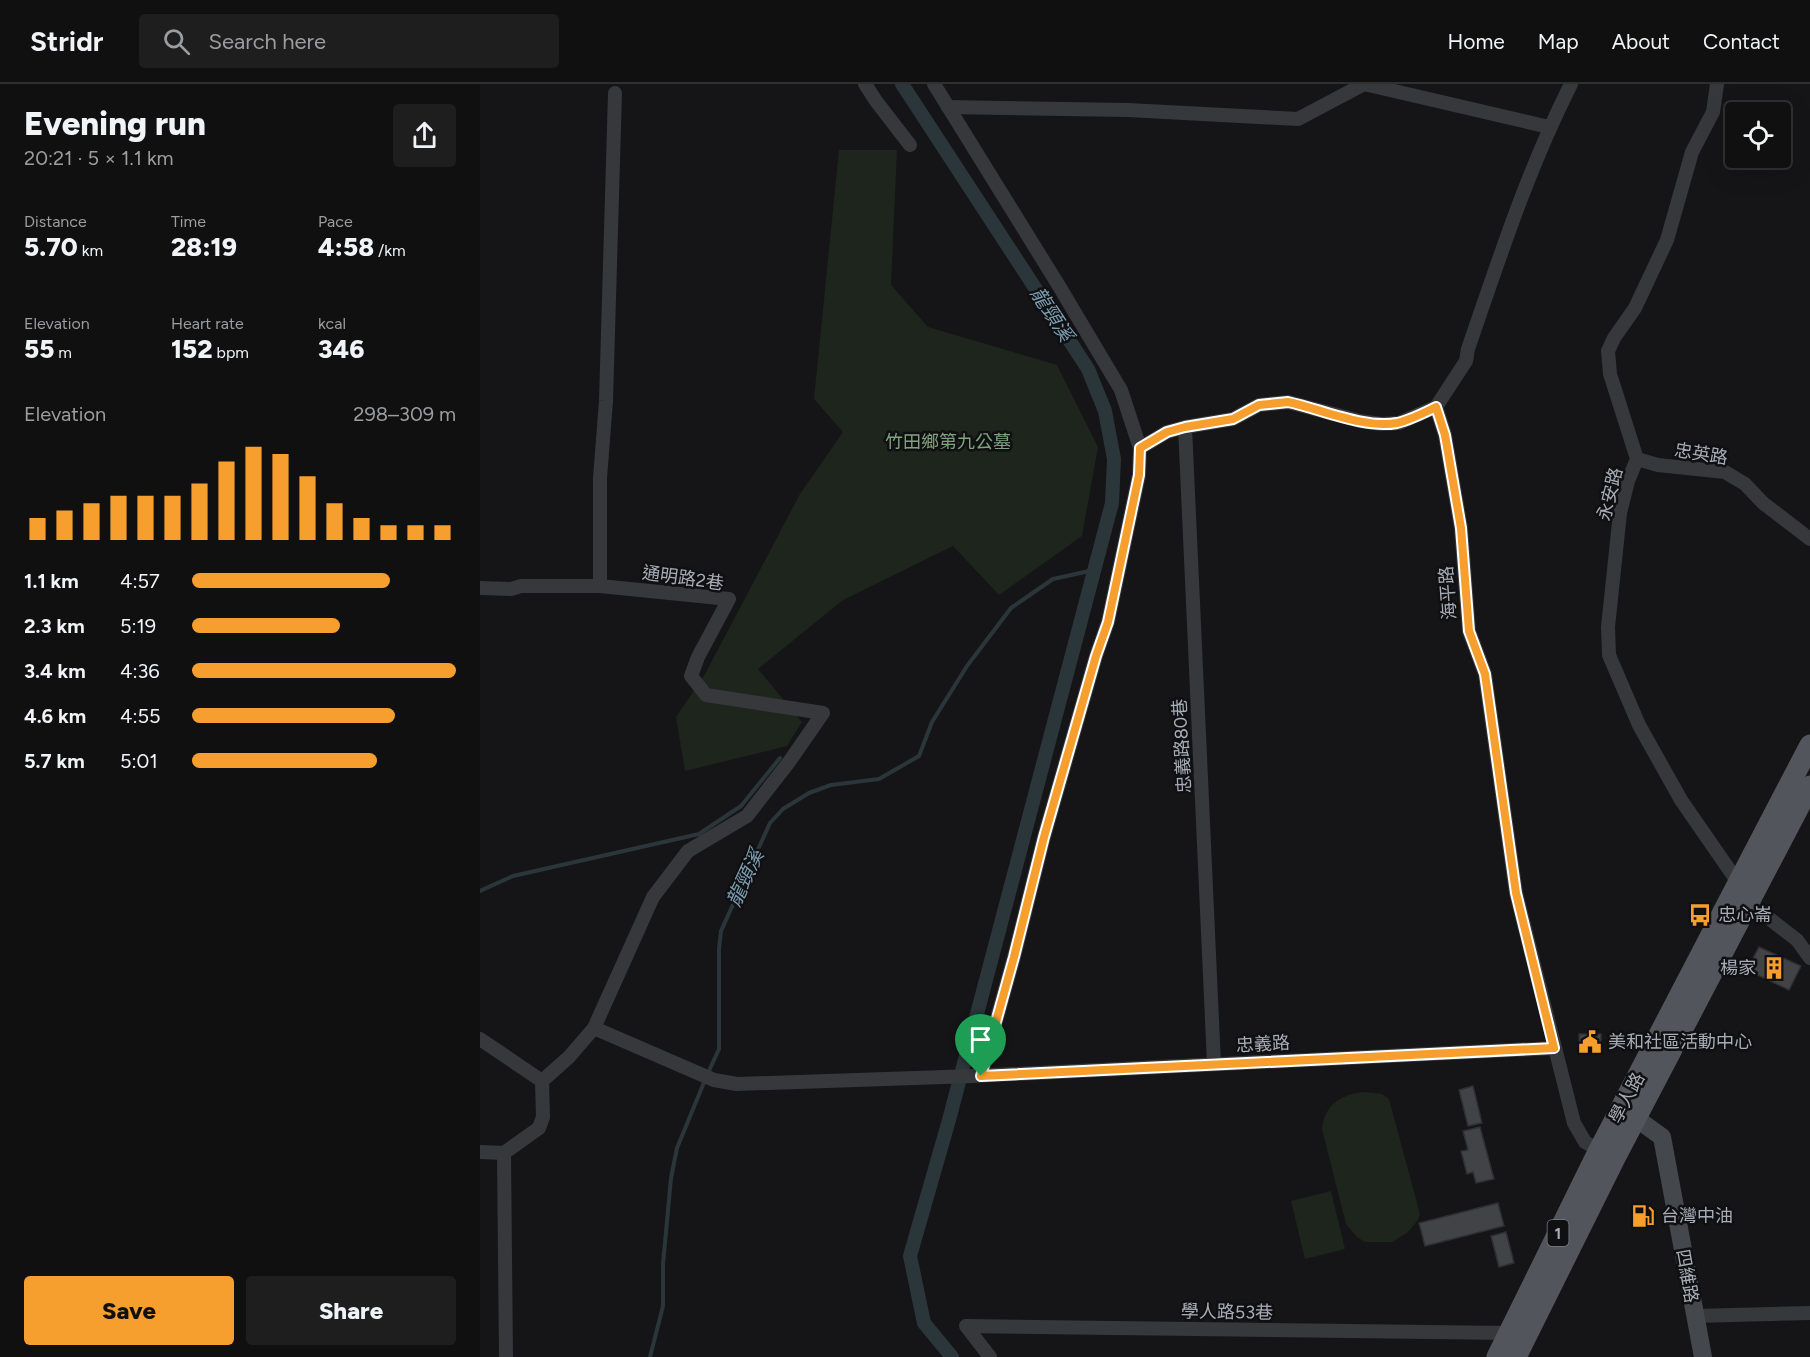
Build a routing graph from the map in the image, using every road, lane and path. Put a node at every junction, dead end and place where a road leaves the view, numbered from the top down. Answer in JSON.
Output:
{"nodes":[{"id":1,"x":865,"y":84,"type":"edge"},
{"id":2,"x":934,"y":84,"type":"edge"},
{"id":3,"x":1364,"y":84,"type":"edge"},
{"id":4,"x":1570,"y":84,"type":"edge"},
{"id":5,"x":1718,"y":84,"type":"edge"},
{"id":6,"x":615,"y":93,"type":"dead end"},
{"id":7,"x":948,"y":107,"type":"junction"},
{"id":8,"x":1549,"y":127,"type":"junction"},
{"id":9,"x":910,"y":145,"type":"dead end"},
{"id":10,"x":1436,"y":407,"type":"junction"},
{"id":11,"x":1185,"y":427,"type":"junction"},
{"id":12,"x":1140,"y":448,"type":"junction"},
{"id":13,"x":1637,"y":459,"type":"junction"},
{"id":14,"x":1810,"y":539,"type":"edge"},
{"id":15,"x":600,"y":586,"type":"junction"},
{"id":16,"x":480,"y":588,"type":"edge"},
{"id":17,"x":1810,"y":745,"type":"edge"},
{"id":18,"x":1810,"y":786,"type":"edge"},
{"id":19,"x":1737,"y":881,"type":"junction"},
{"id":20,"x":1749,"y":903,"type":"junction"},
{"id":21,"x":1810,"y":958,"type":"edge"},
{"id":22,"x":594,"y":1028,"type":"junction"},
{"id":23,"x":480,"y":1039,"type":"edge"},
{"id":24,"x":1554,"y":1048,"type":"junction"},
{"id":25,"x":1214,"y":1064,"type":"junction"},
{"id":26,"x":977,"y":1076,"type":"junction"},
{"id":27,"x":542,"y":1081,"type":"junction"},
{"id":28,"x":1629,"y":1113,"type":"junction"},
{"id":29,"x":480,"y":1152,"type":"edge"},
{"id":30,"x":504,"y":1153,"type":"junction"},
{"id":31,"x":1607,"y":1154,"type":"junction"},
{"id":32,"x":1810,"y":1313,"type":"edge"},
{"id":33,"x":1694,"y":1316,"type":"junction"},
{"id":34,"x":1517,"y":1343,"type":"edge"},
{"id":35,"x":506,"y":1357,"type":"edge"},
{"id":36,"x":990,"y":1357,"type":"edge"},
{"id":37,"x":1497,"y":1357,"type":"edge"},
{"id":38,"x":1703,"y":1357,"type":"edge"}],
"edges":[{"from":1,"to":9,"type":"street"},
{"from":2,"to":7,"type":"street"},
{"from":3,"to":7,"type":"street"},
{"from":3,"to":8,"type":"street"},
{"from":4,"to":8,"type":"street"},
{"from":5,"to":13,"type":"street","name":"永安路"},
{"from":6,"to":15,"type":"street"},
{"from":7,"to":12,"type":"street"},
{"from":8,"to":10,"type":"street"},
{"from":10,"to":11,"type":"street"},
{"from":10,"to":24,"type":"street","name":"海平路"},
{"from":11,"to":12,"type":"street"},
{"from":11,"to":25,"type":"street","name":"忠義路80巷"},
{"from":12,"to":26,"type":"street"},
{"from":13,"to":14,"type":"street","name":"忠英路"},
{"from":13,"to":19,"type":"street","name":"永安路"},
{"from":15,"to":16,"type":"street","name":"通明路2巷"},
{"from":15,"to":22,"type":"street","name":"通明路2巷"},
{"from":17,"to":19,"type":"main road","name":"學人路","number":"1"},
{"from":18,"to":20,"type":"main road","name":"學人路","number":"1"},
{"from":19,"to":20,"type":"street","name":"永安路"},
{"from":19,"to":28,"type":"main road","name":"學人路","number":"1"},
{"from":20,"to":21,"type":"street"},
{"from":20,"to":28,"type":"main road","name":"學人路","number":"1"},
{"from":22,"to":26,"type":"street","name":"忠義路"},
{"from":22,"to":27,"type":"street"},
{"from":23,"to":27,"type":"street"},
{"from":24,"to":25,"type":"street","name":"忠義路"},
{"from":24,"to":31,"type":"street","name":"海平路"},
{"from":25,"to":26,"type":"street","name":"忠義路"},
{"from":27,"to":30,"type":"street"},
{"from":28,"to":31,"type":"main road","name":"學人路","number":"1"},
{"from":28,"to":33,"type":"main road","name":"四維路"},
{"from":29,"to":30,"type":"street"},
{"from":30,"to":35,"type":"street"},
{"from":31,"to":34,"type":"main road","name":"學人路","number":"1"},
{"from":32,"to":33,"type":"street"},
{"from":33,"to":38,"type":"main road","name":"四維路"},
{"from":34,"to":36,"type":"street","name":"學人路53巷"},
{"from":34,"to":37,"type":"main road","name":"學人路","number":"1"}]}
